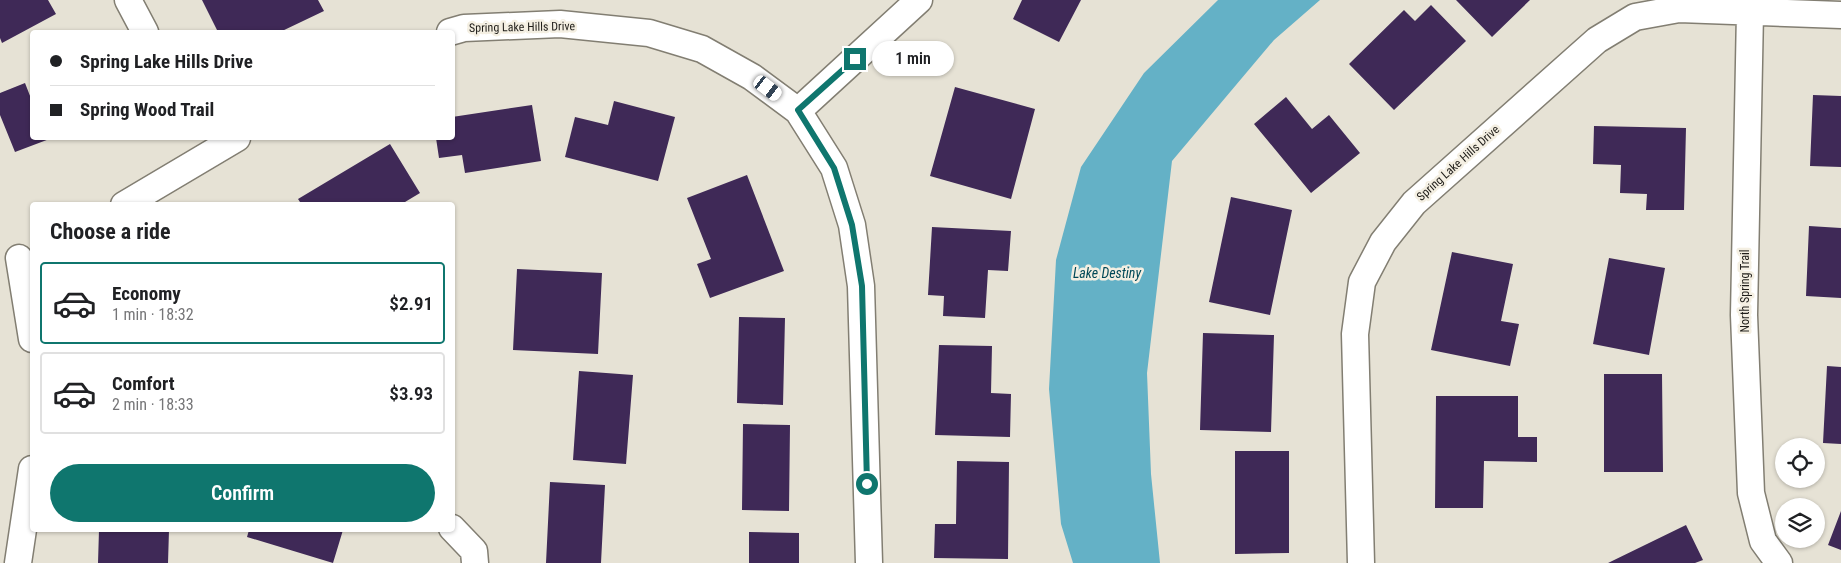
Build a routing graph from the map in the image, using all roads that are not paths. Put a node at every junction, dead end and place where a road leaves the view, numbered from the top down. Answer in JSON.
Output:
{"nodes":[{"id":1,"x":128,"y":0,"type":"edge"},
{"id":2,"x":919,"y":0,"type":"edge"},
{"id":3,"x":1750,"y":12,"type":"junction"},
{"id":4,"x":1841,"y":15,"type":"edge"},
{"id":5,"x":144,"y":30,"type":"edge"},
{"id":6,"x":455,"y":31,"type":"edge"},
{"id":7,"x":798,"y":110,"type":"junction"},
{"id":8,"x":228,"y":140,"type":"edge"},
{"id":9,"x":205,"y":145,"type":"edge"},
{"id":10,"x":128,"y":202,"type":"edge"},
{"id":11,"x":17,"y":257,"type":"edge"},
{"id":12,"x":30,"y":329,"type":"edge"},
{"id":13,"x":30,"y":482,"type":"edge"},
{"id":14,"x":455,"y":531,"type":"edge"},
{"id":15,"x":18,"y":563,"type":"edge"},
{"id":16,"x":475,"y":563,"type":"edge"},
{"id":17,"x":869,"y":563,"type":"edge"},
{"id":18,"x":1361,"y":563,"type":"edge"},
{"id":19,"x":1779,"y":563,"type":"edge"}],
"edges":[{"from":1,"to":5,"type":"street"},
{"from":2,"to":7,"type":"street"},
{"from":3,"to":4,"type":"street","name":"Spring Lake Hills Drive"},
{"from":3,"to":18,"type":"street","name":"Spring Lake Hills Drive"},
{"from":3,"to":19,"type":"street","name":"North Spring Trail"},
{"from":6,"to":7,"type":"street","name":"Spring Lake Hills Drive"},
{"from":7,"to":17,"type":"street","name":"Spring Lake Hills Drive"},
{"from":8,"to":9,"type":"street"},
{"from":9,"to":10,"type":"street"},
{"from":11,"to":12,"type":"street"},
{"from":13,"to":15,"type":"street"},
{"from":14,"to":16,"type":"street"}]}
